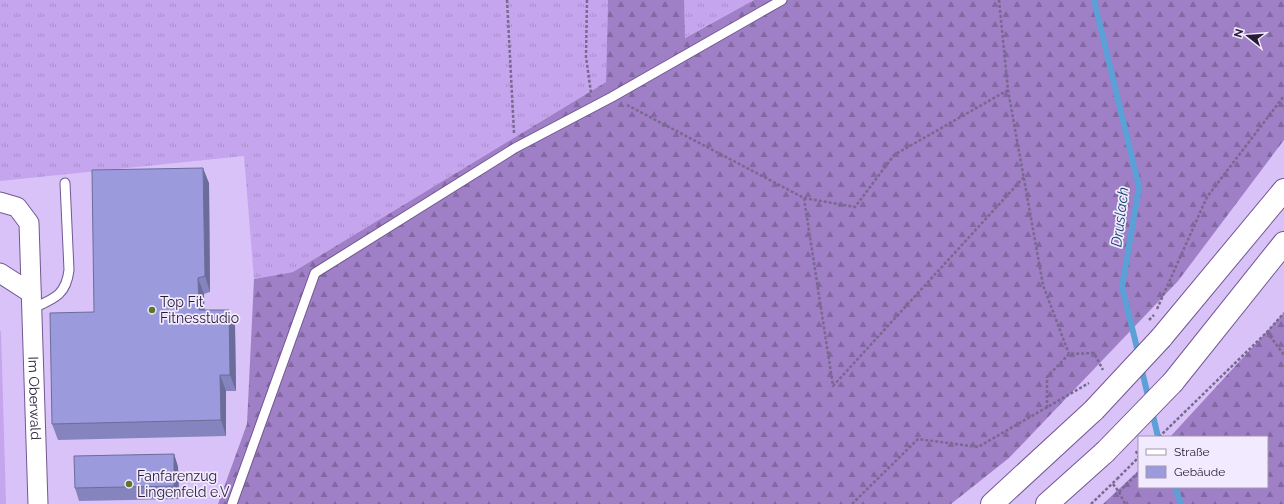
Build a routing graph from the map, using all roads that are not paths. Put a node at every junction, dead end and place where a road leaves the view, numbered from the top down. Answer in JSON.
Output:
{"nodes":[{"id":1,"x":782,"y":0,"type":"edge"},
{"id":2,"x":66,"y":183,"type":"dead end"},
{"id":3,"x":1284,"y":190,"type":"edge"},
{"id":4,"x":0,"y":202,"type":"edge"},
{"id":5,"x":1284,"y":243,"type":"edge"},
{"id":6,"x":0,"y":273,"type":"edge"},
{"id":7,"x":31,"y":301,"type":"junction"},
{"id":8,"x":38,"y":504,"type":"edge"},
{"id":9,"x":232,"y":504,"type":"edge"},
{"id":10,"x":992,"y":504,"type":"edge"},
{"id":11,"x":1047,"y":504,"type":"edge"}],
"edges":[{"from":1,"to":9,"type":"lane"},
{"from":2,"to":7,"type":"lane"},
{"from":3,"to":10,"type":"highway","bridge":true},
{"from":4,"to":7,"type":"street","name":"Im Oberwald"},
{"from":5,"to":11,"type":"highway","bridge":true},
{"from":6,"to":7,"type":"street"},
{"from":7,"to":8,"type":"street","name":"Im Oberwald"}]}
